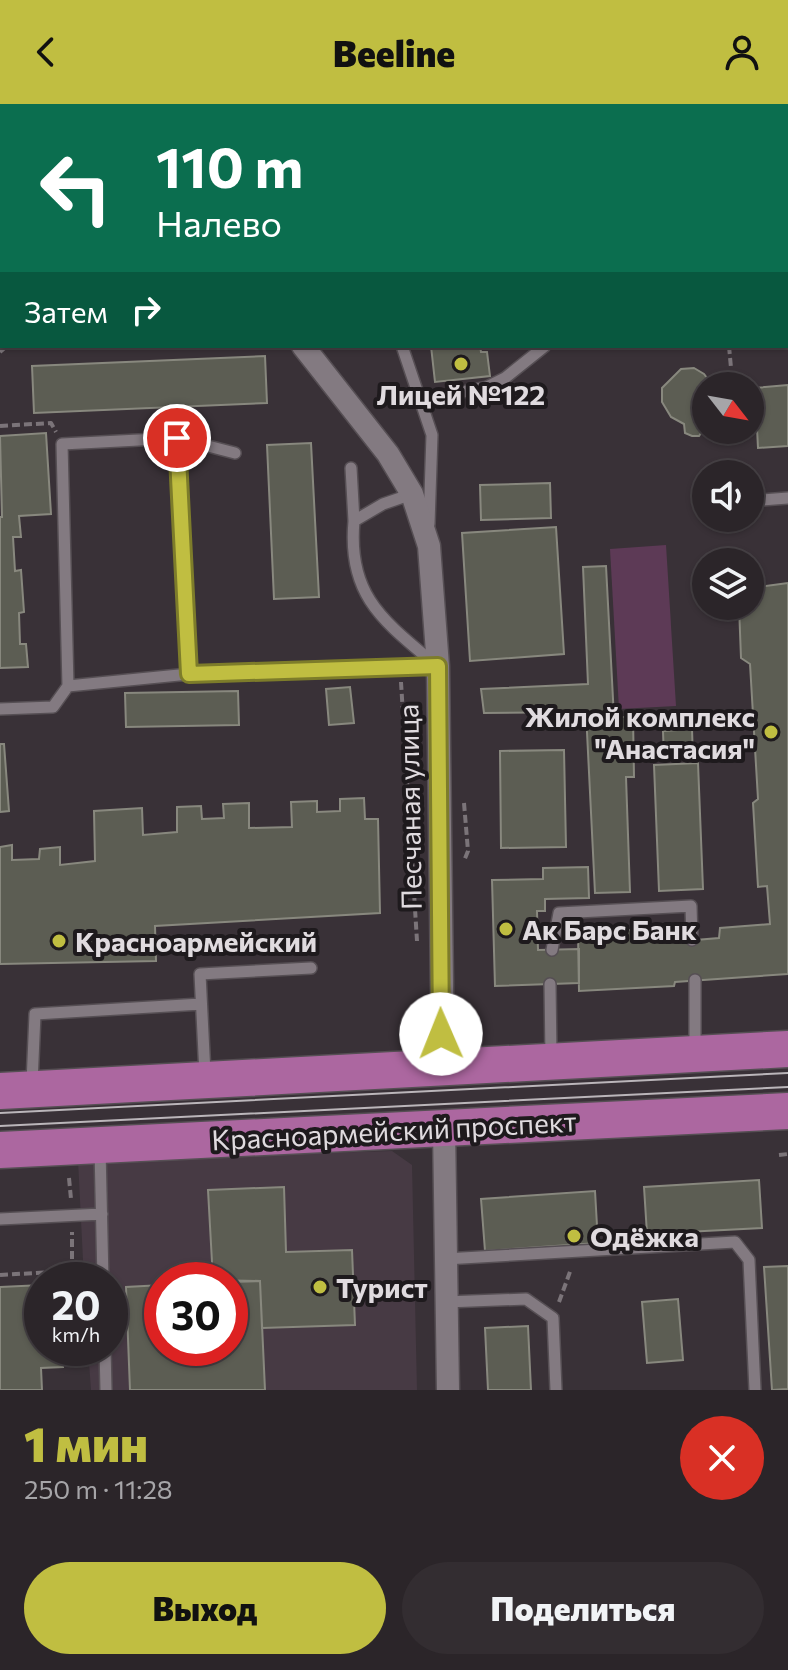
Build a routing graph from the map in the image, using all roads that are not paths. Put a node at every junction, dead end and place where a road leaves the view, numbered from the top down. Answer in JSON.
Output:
{"nodes":[{"id":1,"x":305,"y":348,"type":"edge"},
{"id":2,"x":403,"y":348,"type":"edge"},
{"id":3,"x":542,"y":348,"type":"edge"},
{"id":4,"x":419,"y":401,"type":"junction"},
{"id":5,"x":177,"y":438,"type":"junction"},
{"id":6,"x":235,"y":453,"type":"dead end"},
{"id":7,"x":351,"y":468,"type":"dead end"},
{"id":8,"x":412,"y":494,"type":"junction"},
{"id":9,"x":788,"y":498,"type":"edge"},
{"id":10,"x":764,"y":500,"type":"edge"},
{"id":11,"x":354,"y":521,"type":"junction"},
{"id":12,"x":429,"y":546,"type":"junction"},
{"id":13,"x":438,"y":666,"type":"junction"},
{"id":14,"x":189,"y":674,"type":"junction"},
{"id":15,"x":68,"y":686,"type":"junction"},
{"id":16,"x":0,"y":709,"type":"edge"},
{"id":17,"x":692,"y":940,"type":"dead end"},
{"id":18,"x":552,"y":950,"type":"dead end"},
{"id":19,"x":311,"y":968,"type":"dead end"},
{"id":20,"x":695,"y":980,"type":"dead end"},
{"id":21,"x":550,"y":984,"type":"dead end"},
{"id":22,"x":201,"y":1004,"type":"junction"},
{"id":23,"x":788,"y":1049,"type":"edge"},
{"id":24,"x":695,"y":1054,"type":"junction"},
{"id":25,"x":552,"y":1061,"type":"junction"},
{"id":26,"x":443,"y":1066,"type":"junction"},
{"id":27,"x":205,"y":1080,"type":"junction"},
{"id":28,"x":16,"y":1090,"type":"edge"},
{"id":29,"x":788,"y":1111,"type":"edge"},
{"id":30,"x":444,"y":1128,"type":"junction"},
{"id":31,"x":99,"y":1145,"type":"junction"},
{"id":32,"x":0,"y":1150,"type":"edge"},
{"id":33,"x":102,"y":1214,"type":"junction"},
{"id":34,"x":0,"y":1219,"type":"edge"},
{"id":35,"x":445,"y":1259,"type":"junction"},
{"id":36,"x":102,"y":1262,"type":"edge"},
{"id":37,"x":445,"y":1302,"type":"junction"},
{"id":38,"x":105,"y":1366,"type":"edge"},
{"id":39,"x":106,"y":1390,"type":"edge"},
{"id":40,"x":448,"y":1390,"type":"edge"},
{"id":41,"x":556,"y":1390,"type":"edge"},
{"id":42,"x":755,"y":1390,"type":"edge"}],
"edges":[{"from":1,"to":8,"type":"street","name":"Песчаная улица"},
{"from":2,"to":4,"type":"lane"},
{"from":3,"to":4,"type":"lane"},
{"from":4,"to":12,"type":"lane"},
{"from":5,"to":6,"type":"lane"},
{"from":5,"to":14,"type":"lane"},
{"from":5,"to":15,"type":"lane"},
{"from":7,"to":11,"type":"lane"},
{"from":8,"to":11,"type":"lane"},
{"from":8,"to":12,"type":"street","name":"Песчаная улица"},
{"from":9,"to":10,"type":"lane"},
{"from":11,"to":13,"type":"lane"},
{"from":12,"to":13,"type":"street","name":"Песчаная улица"},
{"from":13,"to":14,"type":"lane"},
{"from":13,"to":26,"type":"street","name":"Песчаная улица"},
{"from":14,"to":15,"type":"lane"},
{"from":15,"to":16,"type":"lane"},
{"from":17,"to":18,"type":"lane"},
{"from":19,"to":22,"type":"lane"},
{"from":20,"to":24,"type":"lane"},
{"from":21,"to":25,"type":"lane"},
{"from":22,"to":27,"type":"lane"},
{"from":22,"to":28,"type":"lane"},
{"from":23,"to":24,"type":"main road"},
{"from":24,"to":25,"type":"main road"},
{"from":25,"to":26,"type":"main road"},
{"from":26,"to":27,"type":"main road"},
{"from":27,"to":28,"type":"main road"},
{"from":29,"to":30,"type":"main road","name":"Красноармейский проспект"},
{"from":30,"to":31,"type":"main road","name":"Красноармейский проспект"},
{"from":30,"to":35,"type":"street"},
{"from":31,"to":32,"type":"main road","name":"Красноармейский проспект"},
{"from":31,"to":33,"type":"lane"},
{"from":33,"to":34,"type":"lane"},
{"from":33,"to":36,"type":"lane"},
{"from":35,"to":37,"type":"street"},
{"from":35,"to":42,"type":"lane"},
{"from":37,"to":40,"type":"street"},
{"from":37,"to":41,"type":"lane"},
{"from":38,"to":39,"type":"lane"}]}
